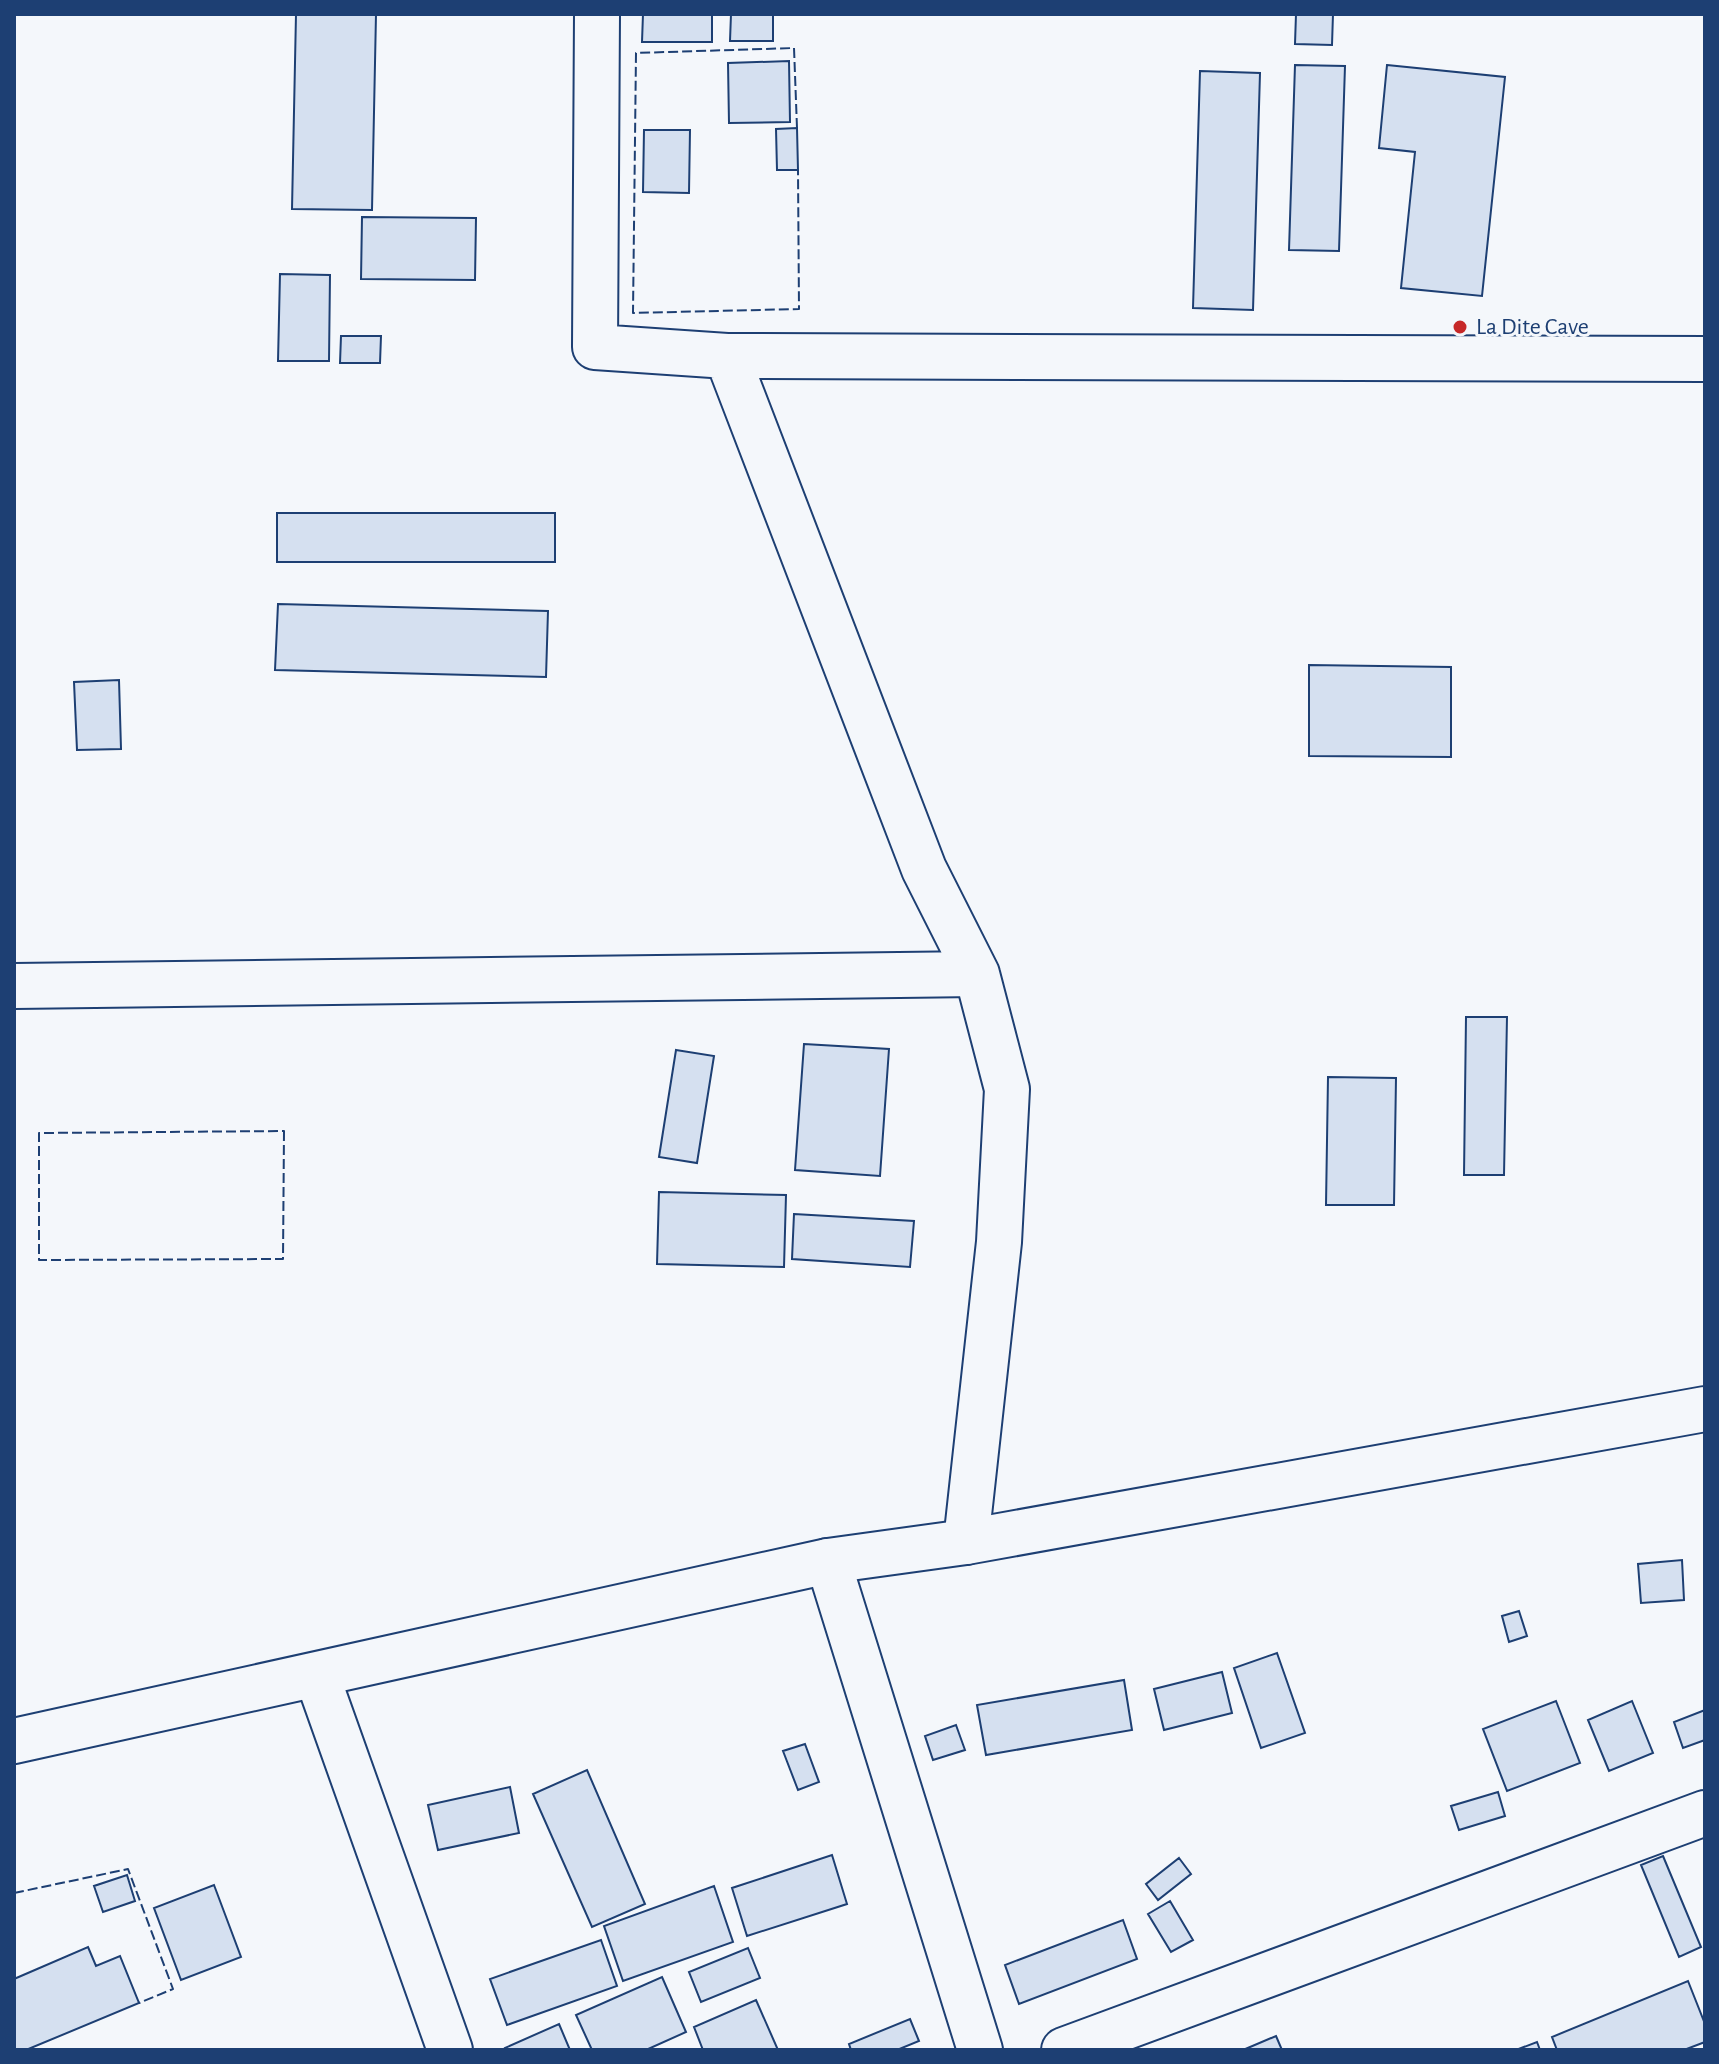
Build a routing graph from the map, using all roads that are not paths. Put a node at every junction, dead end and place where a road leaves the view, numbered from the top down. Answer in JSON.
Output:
{"nodes":[{"id":1,"x":597,"y":14,"type":"edge"},
{"id":2,"x":727,"y":356,"type":"junction"},
{"id":3,"x":1705,"y":359,"type":"edge"},
{"id":4,"x":977,"y":974,"type":"junction"},
{"id":5,"x":14,"y":986,"type":"edge"},
{"id":6,"x":1705,"y":1409,"type":"edge"},
{"id":7,"x":966,"y":1542,"type":"junction"},
{"id":8,"x":828,"y":1561,"type":"junction"},
{"id":9,"x":317,"y":1676,"type":"junction"},
{"id":10,"x":14,"y":1741,"type":"edge"},
{"id":11,"x":1705,"y":1813,"type":"edge"},
{"id":12,"x":450,"y":2050,"type":"edge"},
{"id":13,"x":980,"y":2050,"type":"edge"},
{"id":14,"x":1064,"y":2050,"type":"edge"}],
"edges":[{"from":1,"to":2,"type":"street"},
{"from":2,"to":3,"type":"street"},
{"from":2,"to":4,"type":"street"},
{"from":4,"to":5,"type":"street"},
{"from":4,"to":7,"type":"street"},
{"from":6,"to":7,"type":"street"},
{"from":7,"to":8,"type":"street"},
{"from":8,"to":9,"type":"street"},
{"from":8,"to":13,"type":"street"},
{"from":9,"to":10,"type":"street"},
{"from":9,"to":12,"type":"street"},
{"from":11,"to":14,"type":"street"}]}
